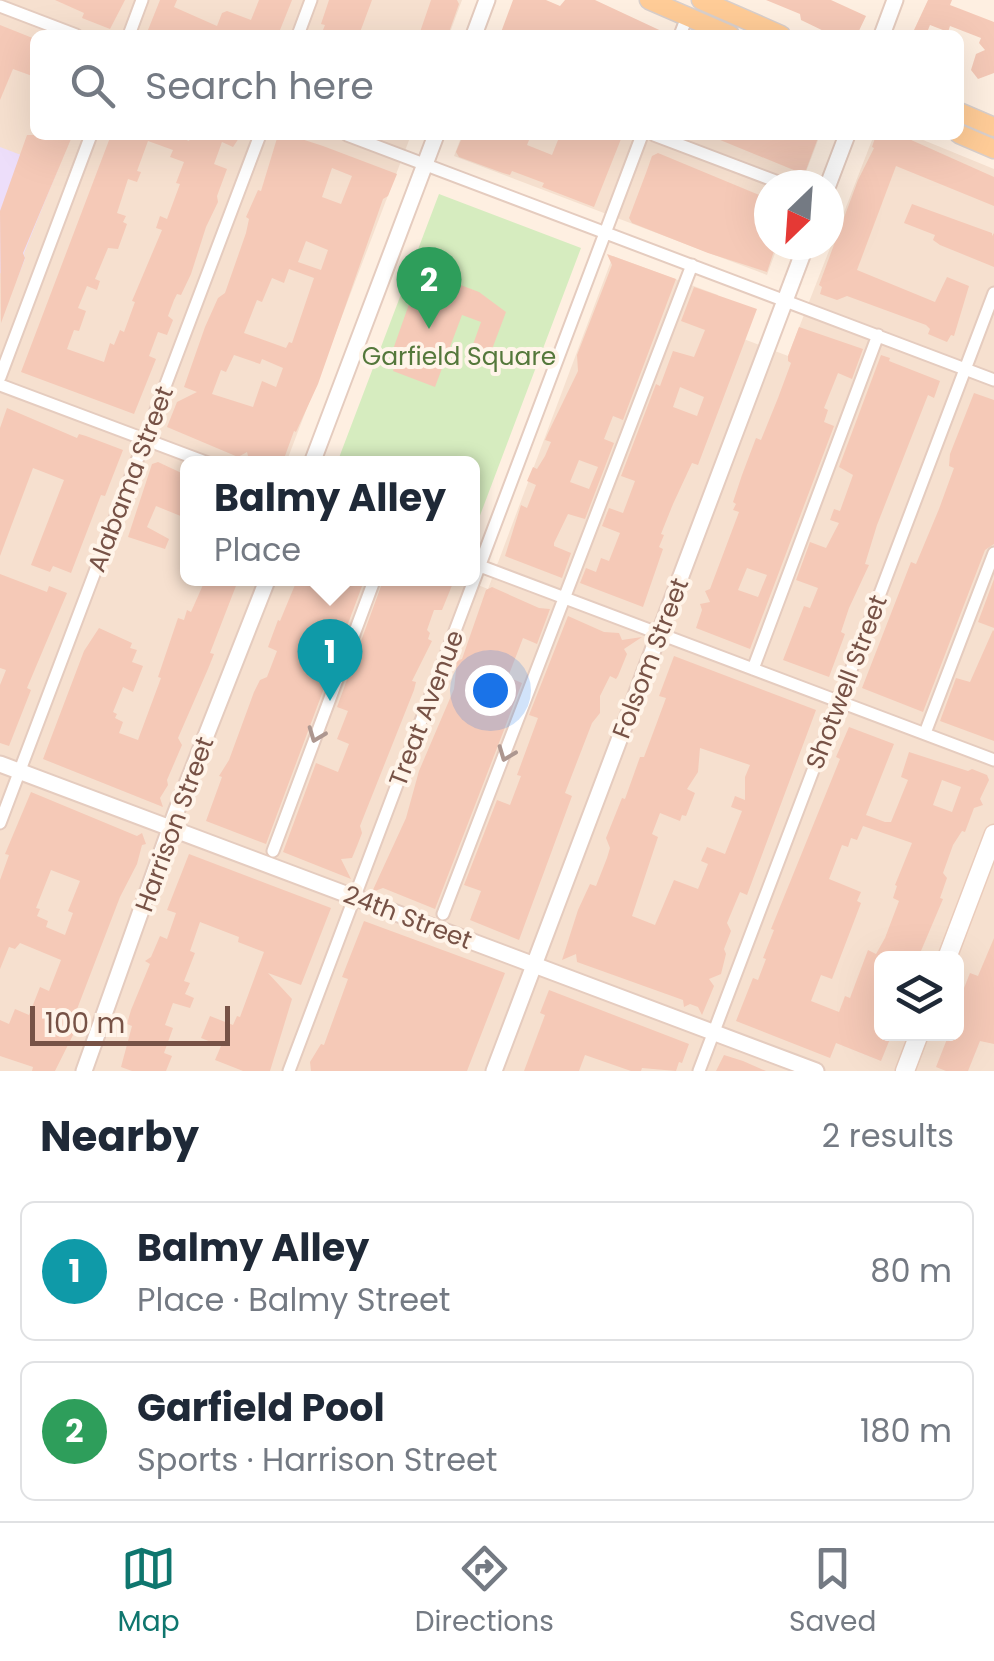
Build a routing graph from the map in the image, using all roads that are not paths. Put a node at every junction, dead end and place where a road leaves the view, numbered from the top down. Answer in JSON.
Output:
{"nodes":[{"id":1,"x":142,"y":0,"type":"edge"},
{"id":2,"x":311,"y":0,"type":"edge"},
{"id":3,"x":487,"y":0,"type":"edge"},
{"id":4,"x":648,"y":0,"type":"edge"},
{"id":5,"x":701,"y":0,"type":"edge"},
{"id":6,"x":895,"y":0,"type":"edge"},
{"id":7,"x":0,"y":6,"type":"edge"},
{"id":8,"x":687,"y":17,"type":"junction"},
{"id":9,"x":63,"y":30,"type":"edge"},
{"id":10,"x":131,"y":30,"type":"edge"},
{"id":11,"x":300,"y":30,"type":"edge"},
{"id":12,"x":476,"y":30,"type":"edge"},
{"id":13,"x":682,"y":30,"type":"edge"},
{"id":14,"x":718,"y":30,"type":"edge"},
{"id":15,"x":770,"y":30,"type":"edge"},
{"id":16,"x":884,"y":30,"type":"edge"},
{"id":17,"x":964,"y":114,"type":"edge"},
{"id":18,"x":994,"y":127,"type":"edge"},
{"id":19,"x":964,"y":136,"type":"edge"},
{"id":20,"x":89,"y":140,"type":"edge"},
{"id":21,"x":258,"y":140,"type":"edge"},
{"id":22,"x":361,"y":140,"type":"edge"},
{"id":23,"x":434,"y":140,"type":"edge"},
{"id":24,"x":640,"y":140,"type":"edge"},
{"id":25,"x":667,"y":140,"type":"edge"},
{"id":26,"x":845,"y":140,"type":"edge"},
{"id":27,"x":994,"y":149,"type":"edge"},
{"id":28,"x":426,"y":164,"type":"junction"},
{"id":29,"x":834,"y":170,"type":"edge"},
{"id":30,"x":754,"y":173,"type":"edge"},
{"id":31,"x":606,"y":232,"type":"junction"},
{"id":32,"x":800,"y":260,"type":"edge"},
{"id":33,"x":692,"y":265,"type":"junction"},
{"id":34,"x":994,"y":294,"type":"edge"},
{"id":35,"x":785,"y":300,"type":"junction"},
{"id":36,"x":878,"y":335,"type":"junction"},
{"id":37,"x":964,"y":368,"type":"junction"},
{"id":38,"x":0,"y":377,"type":"edge"},
{"id":39,"x":994,"y":380,"type":"edge"},
{"id":40,"x":0,"y":385,"type":"edge"},
{"id":41,"x":146,"y":440,"type":"junction"},
{"id":42,"x":187,"y":456,"type":"edge"},
{"id":43,"x":315,"y":456,"type":"edge"},
{"id":44,"x":994,"y":553,"type":"edge"},
{"id":45,"x":480,"y":554,"type":"edge"},
{"id":46,"x":480,"y":566,"type":"edge"},
{"id":47,"x":265,"y":586,"type":"edge"},
{"id":48,"x":373,"y":586,"type":"edge"},
{"id":49,"x":468,"y":586,"type":"edge"},
{"id":50,"x":566,"y":598,"type":"junction"},
{"id":51,"x":660,"y":634,"type":"junction"},
{"id":52,"x":753,"y":668,"type":"junction"},
{"id":53,"x":838,"y":701,"type":"junction"},
{"id":54,"x":925,"y":734,"type":"junction"},
{"id":55,"x":994,"y":760,"type":"edge"},
{"id":56,"x":0,"y":764,"type":"edge"},
{"id":57,"x":20,"y":771,"type":"junction"},
{"id":58,"x":0,"y":824,"type":"edge"},
{"id":59,"x":170,"y":828,"type":"junction"},
{"id":60,"x":994,"y":834,"type":"edge"},
{"id":61,"x":273,"y":851,"type":"dead end"},
{"id":62,"x":355,"y":897,"type":"junction"},
{"id":63,"x":443,"y":914,"type":"dead end"},
{"id":64,"x":950,"y":951,"type":"edge"},
{"id":65,"x":534,"y":965,"type":"junction"},
{"id":66,"x":714,"y":1032,"type":"junction"},
{"id":67,"x":916,"y":1041,"type":"edge"},
{"id":68,"x":84,"y":1071,"type":"edge"},
{"id":69,"x":289,"y":1071,"type":"edge"},
{"id":70,"x":494,"y":1071,"type":"edge"},
{"id":71,"x":699,"y":1071,"type":"edge"},
{"id":72,"x":816,"y":1071,"type":"edge"},
{"id":73,"x":905,"y":1071,"type":"edge"}],
"edges":[{"from":1,"to":10,"type":"street"},
{"from":2,"to":11,"type":"street"},
{"from":3,"to":12,"type":"street"},
{"from":4,"to":8,"type":"main road"},
{"from":5,"to":15,"type":"main road"},
{"from":6,"to":16,"type":"street"},
{"from":7,"to":9,"type":"street"},
{"from":8,"to":13,"type":"street"},
{"from":8,"to":14,"type":"main road"},
{"from":17,"to":18,"type":"main road"},
{"from":19,"to":27,"type":"main road"},
{"from":20,"to":38,"type":"street"},
{"from":21,"to":41,"type":"street","name":"Alabama Street"},
{"from":22,"to":28,"type":"street"},
{"from":23,"to":28,"type":"street"},
{"from":24,"to":31,"type":"street","name":"Treat Avenue"},
{"from":25,"to":30,"type":"street"},
{"from":26,"to":29,"type":"street"},
{"from":28,"to":31,"type":"street"},
{"from":28,"to":43,"type":"street"},
{"from":31,"to":33,"type":"street"},
{"from":31,"to":45,"type":"street","name":"Treat Avenue"},
{"from":32,"to":35,"type":"street","name":"Folsom Street"},
{"from":33,"to":35,"type":"street"},
{"from":33,"to":50,"type":"street"},
{"from":34,"to":37,"type":"street","name":"Shotwell Street"},
{"from":35,"to":36,"type":"street"},
{"from":35,"to":51,"type":"street","name":"Folsom Street"},
{"from":36,"to":37,"type":"street"},
{"from":36,"to":52,"type":"street"},
{"from":37,"to":39,"type":"street"},
{"from":37,"to":53,"type":"street","name":"Shotwell Street"},
{"from":40,"to":41,"type":"street"},
{"from":41,"to":42,"type":"street"},
{"from":41,"to":57,"type":"street","name":"Alabama Street"},
{"from":44,"to":54,"type":"street"},
{"from":46,"to":50,"type":"street"},
{"from":47,"to":59,"type":"street","name":"Harrison Street"},
{"from":48,"to":61,"type":"street","one_way":true},
{"from":49,"to":62,"type":"street","name":"Treat Avenue"},
{"from":50,"to":51,"type":"street"},
{"from":50,"to":63,"type":"street","one_way":true},
{"from":51,"to":52,"type":"street"},
{"from":51,"to":65,"type":"street","name":"Folsom Street"},
{"from":52,"to":53,"type":"street"},
{"from":53,"to":54,"type":"street"},
{"from":53,"to":66,"type":"street","name":"Shotwell Street"},
{"from":54,"to":55,"type":"street"},
{"from":56,"to":57,"type":"street","name":"24th Street"},
{"from":57,"to":58,"type":"street","name":"Alabama Street"},
{"from":57,"to":59,"type":"street","name":"24th Street"},
{"from":59,"to":62,"type":"street","name":"24th Street"},
{"from":59,"to":68,"type":"street","name":"Harrison Street"},
{"from":60,"to":64,"type":"main road"},
{"from":62,"to":65,"type":"street","name":"24th Street"},
{"from":62,"to":69,"type":"street","name":"Treat Avenue"},
{"from":65,"to":66,"type":"street","name":"24th Street"},
{"from":65,"to":70,"type":"street","name":"Folsom Street"},
{"from":66,"to":71,"type":"street","name":"Shotwell Street"},
{"from":66,"to":72,"type":"street","name":"24th Street"},
{"from":67,"to":73,"type":"main road"}]}
